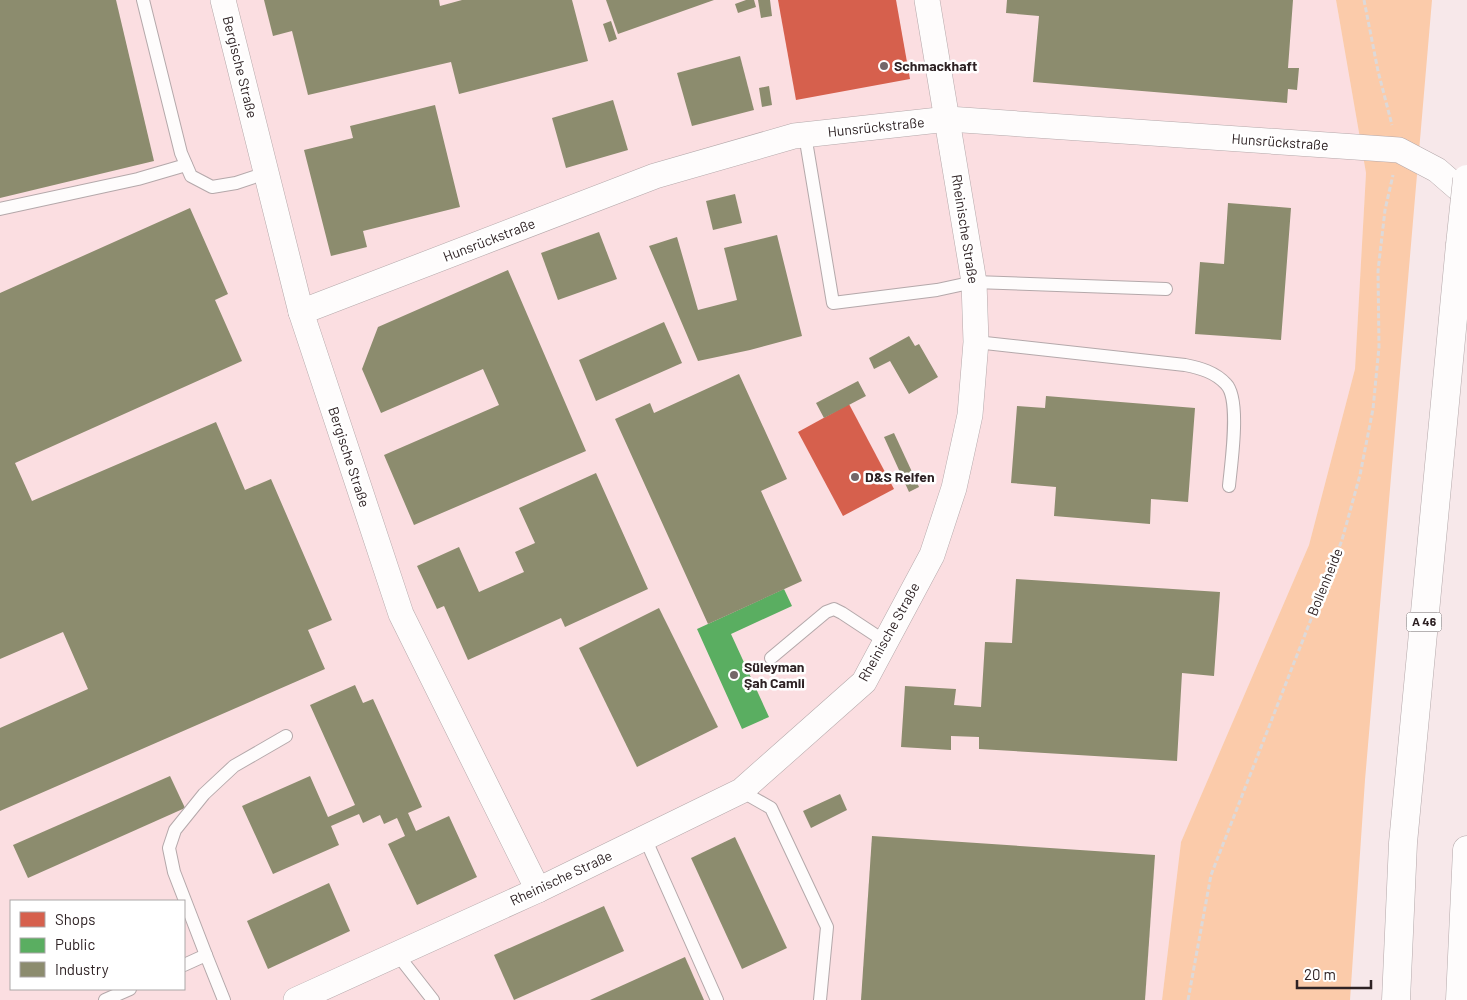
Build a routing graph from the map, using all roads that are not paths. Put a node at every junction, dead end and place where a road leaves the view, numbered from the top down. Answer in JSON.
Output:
{"nodes":[{"id":1,"x":143,"y":0,"type":"edge"},
{"id":2,"x":223,"y":0,"type":"edge"},
{"id":3,"x":928,"y":0,"type":"edge"},
{"id":4,"x":948,"y":119,"type":"junction"},
{"id":5,"x":805,"y":135,"type":"junction"},
{"id":6,"x":186,"y":165,"type":"junction"},
{"id":7,"x":266,"y":173,"type":"junction"},
{"id":8,"x":1467,"y":179,"type":"edge"},
{"id":9,"x":1467,"y":196,"type":"edge"},
{"id":10,"x":0,"y":210,"type":"edge"},
{"id":11,"x":974,"y":282,"type":"junction"},
{"id":12,"x":1166,"y":289,"type":"dead end"},
{"id":13,"x":301,"y":312,"type":"junction"},
{"id":14,"x":976,"y":342,"type":"junction"},
{"id":15,"x":1229,"y":486,"type":"dead end"},
{"id":16,"x":886,"y":642,"type":"junction"},
{"id":17,"x":771,"y":658,"type":"dead end"},
{"id":18,"x":286,"y":736,"type":"dead end"},
{"id":19,"x":741,"y":791,"type":"junction"},
{"id":20,"x":645,"y":838,"type":"junction"},
{"id":21,"x":1467,"y":850,"type":"edge"},
{"id":22,"x":538,"y":890,"type":"junction"},
{"id":23,"x":185,"y":900,"type":"edge"},
{"id":24,"x":185,"y":901,"type":"edge"},
{"id":25,"x":397,"y":954,"type":"junction"},
{"id":26,"x":206,"y":955,"type":"junction"},
{"id":27,"x":185,"y":965,"type":"edge"},
{"id":28,"x":128,"y":990,"type":"edge"},
{"id":29,"x":105,"y":1000,"type":"edge"},
{"id":30,"x":224,"y":1000,"type":"edge"},
{"id":31,"x":296,"y":1000,"type":"edge"},
{"id":32,"x":433,"y":1000,"type":"edge"},
{"id":33,"x":718,"y":1000,"type":"edge"},
{"id":34,"x":820,"y":1000,"type":"edge"},
{"id":35,"x":1396,"y":1000,"type":"edge"},
{"id":36,"x":1460,"y":1000,"type":"edge"}],
"edges":[{"from":1,"to":6,"type":"lane"},
{"from":2,"to":7,"type":"street","name":"Bergische Straße"},
{"from":3,"to":4,"type":"street","name":"Rheinische Straße"},
{"from":4,"to":5,"type":"street","name":"Hunsrückstraße"},
{"from":4,"to":9,"type":"street","name":"Hunsrückstraße"},
{"from":4,"to":11,"type":"street","name":"Rheinische Straße"},
{"from":5,"to":11,"type":"lane"},
{"from":5,"to":13,"type":"street","name":"Hunsrückstraße"},
{"from":6,"to":7,"type":"lane"},
{"from":6,"to":10,"type":"lane"},
{"from":7,"to":13,"type":"street","name":"Bergische Straße"},
{"from":8,"to":35,"type":"highway","number":"A 46","bridge":true},
{"from":11,"to":12,"type":"lane"},
{"from":11,"to":14,"type":"street","name":"Rheinische Straße"},
{"from":13,"to":22,"type":"street","name":"Bergische Straße"},
{"from":14,"to":15,"type":"lane"},
{"from":14,"to":16,"type":"street","name":"Rheinische Straße"},
{"from":16,"to":17,"type":"lane"},
{"from":16,"to":19,"type":"street","name":"Rheinische Straße"},
{"from":18,"to":23,"type":"lane"},
{"from":19,"to":20,"type":"street","name":"Rheinische Straße"},
{"from":19,"to":34,"type":"lane"},
{"from":20,"to":22,"type":"street","name":"Rheinische Straße"},
{"from":20,"to":33,"type":"lane"},
{"from":21,"to":36,"type":"highway"},
{"from":22,"to":25,"type":"street","name":"Rheinische Straße"},
{"from":24,"to":26,"type":"lane"},
{"from":25,"to":31,"type":"street","name":"Rheinische Straße"},
{"from":25,"to":32,"type":"lane"},
{"from":26,"to":27,"type":"lane"},
{"from":26,"to":30,"type":"lane"},
{"from":28,"to":29,"type":"lane"}]}
